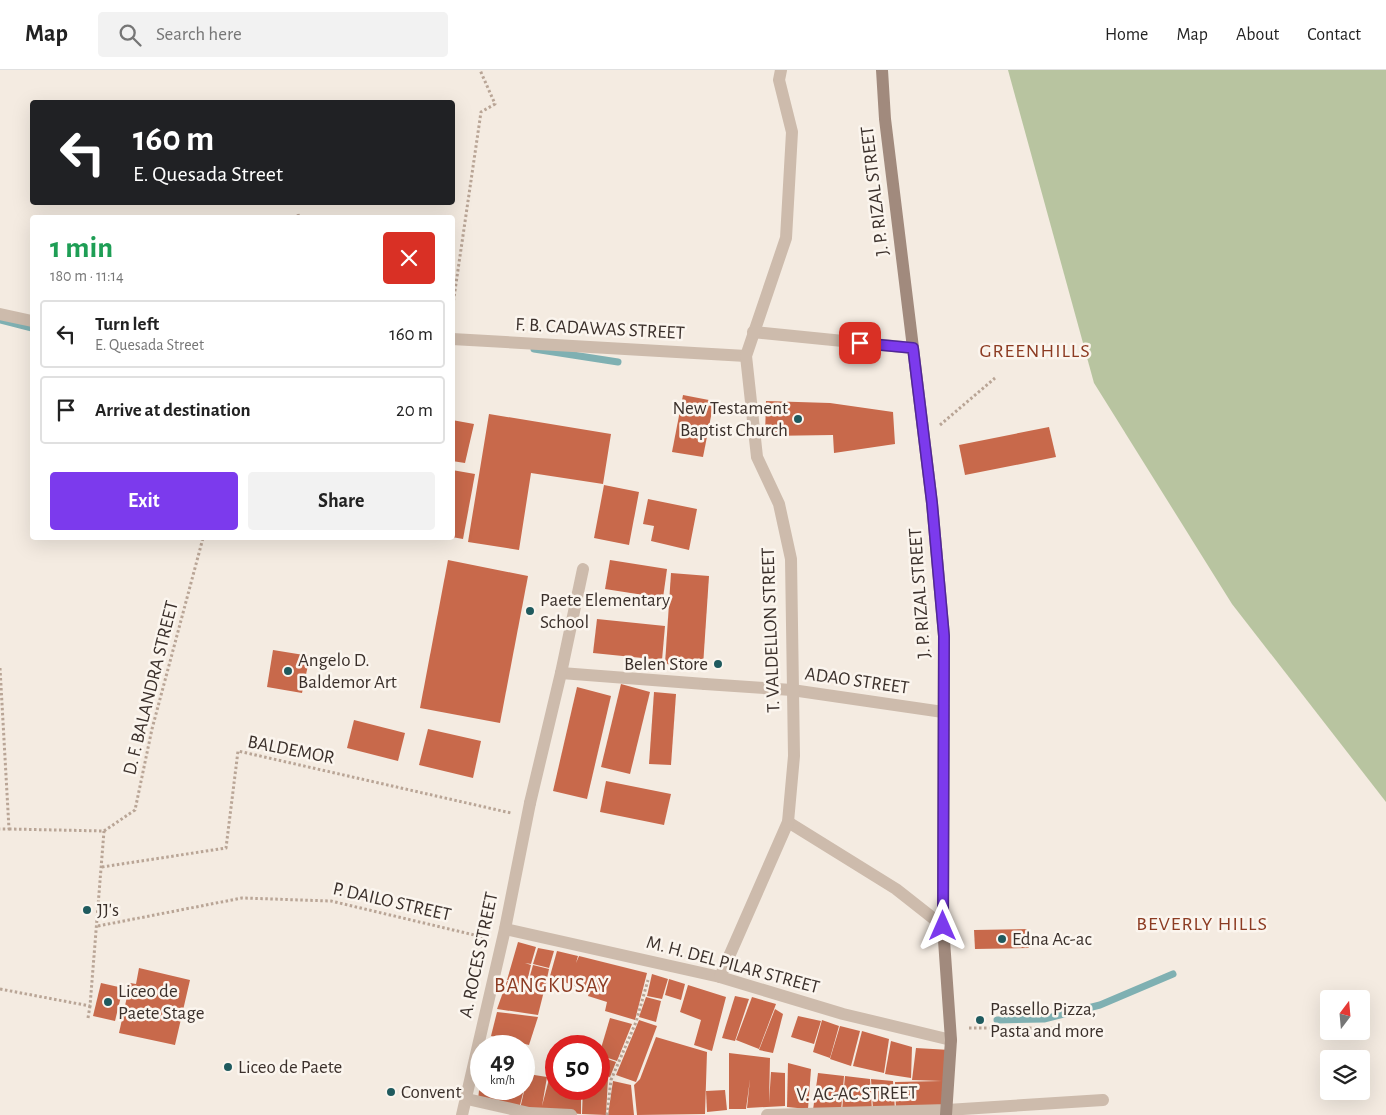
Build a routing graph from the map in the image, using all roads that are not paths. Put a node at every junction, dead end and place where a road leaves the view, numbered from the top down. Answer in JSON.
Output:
{"nodes":[{"id":1,"x":781,"y":70,"type":"edge"},
{"id":2,"x":882,"y":70,"type":"edge"},
{"id":3,"x":0,"y":314,"type":"edge"},
{"id":4,"x":30,"y":321,"type":"edge"},
{"id":5,"x":754,"y":332,"type":"junction"},
{"id":6,"x":455,"y":338,"type":"edge"},
{"id":7,"x":913,"y":348,"type":"junction"},
{"id":8,"x":746,"y":356,"type":"junction"},
{"id":9,"x":583,"y":569,"type":"dead end"},
{"id":10,"x":561,"y":674,"type":"junction"},
{"id":11,"x":792,"y":690,"type":"junction"},
{"id":12,"x":943,"y":712,"type":"junction"},
{"id":13,"x":788,"y":822,"type":"junction"},
{"id":14,"x":943,"y":926,"type":"junction"},
{"id":15,"x":504,"y":935,"type":"junction"},
{"id":16,"x":720,"y":978,"type":"junction"},
{"id":17,"x":951,"y":1034,"type":"junction"},
{"id":18,"x":467,"y":1099,"type":"junction"},
{"id":19,"x":1103,"y":1100,"type":"dead end"},
{"id":20,"x":947,"y":1113,"type":"edge"},
{"id":21,"x":462,"y":1115,"type":"edge"},
{"id":22,"x":571,"y":1115,"type":"edge"},
{"id":23,"x":767,"y":1115,"type":"edge"}],
"edges":[{"from":1,"to":5,"type":"street","name":"T. VALDELLON STREET"},
{"from":2,"to":7,"type":"main road","name":"J. P. RIZAL STREET"},
{"from":3,"to":4,"type":"street"},
{"from":5,"to":7,"type":"street"},
{"from":5,"to":8,"type":"street","name":"T. VALDELLON STREET"},
{"from":6,"to":8,"type":"street","name":"F. B. CADAWAS STREET"},
{"from":7,"to":12,"type":"main road","name":"J. P. RIZAL STREET"},
{"from":8,"to":11,"type":"street","name":"T. VALDELLON STREET"},
{"from":9,"to":10,"type":"street","name":"A. ROCES STREET"},
{"from":10,"to":11,"type":"street","name":"ADAO STREET"},
{"from":10,"to":15,"type":"street","name":"A. ROCES STREET"},
{"from":11,"to":12,"type":"street","name":"ADAO STREET"},
{"from":11,"to":13,"type":"street","name":"T. VALDELLON STREET"},
{"from":12,"to":14,"type":"main road","name":"J. P. RIZAL STREET"},
{"from":13,"to":14,"type":"street"},
{"from":13,"to":16,"type":"street","name":"T. VALDELLON STREET"},
{"from":14,"to":17,"type":"main road","name":"J. P. RIZAL STREET"},
{"from":15,"to":16,"type":"street","name":"M. H. DEL PILAR STREET"},
{"from":15,"to":18,"type":"street","name":"A. ROCES STREET"},
{"from":16,"to":17,"type":"street","name":"M. H. DEL PILAR STREET"},
{"from":17,"to":20,"type":"main road","name":"J. P. RIZAL STREET"},
{"from":18,"to":21,"type":"street","name":"A. ROCES STREET"},
{"from":18,"to":22,"type":"street"},
{"from":19,"to":20,"type":"street","name":"V. AC-AC STREET"},
{"from":20,"to":23,"type":"street","name":"V. AC-AC STREET"}]}
